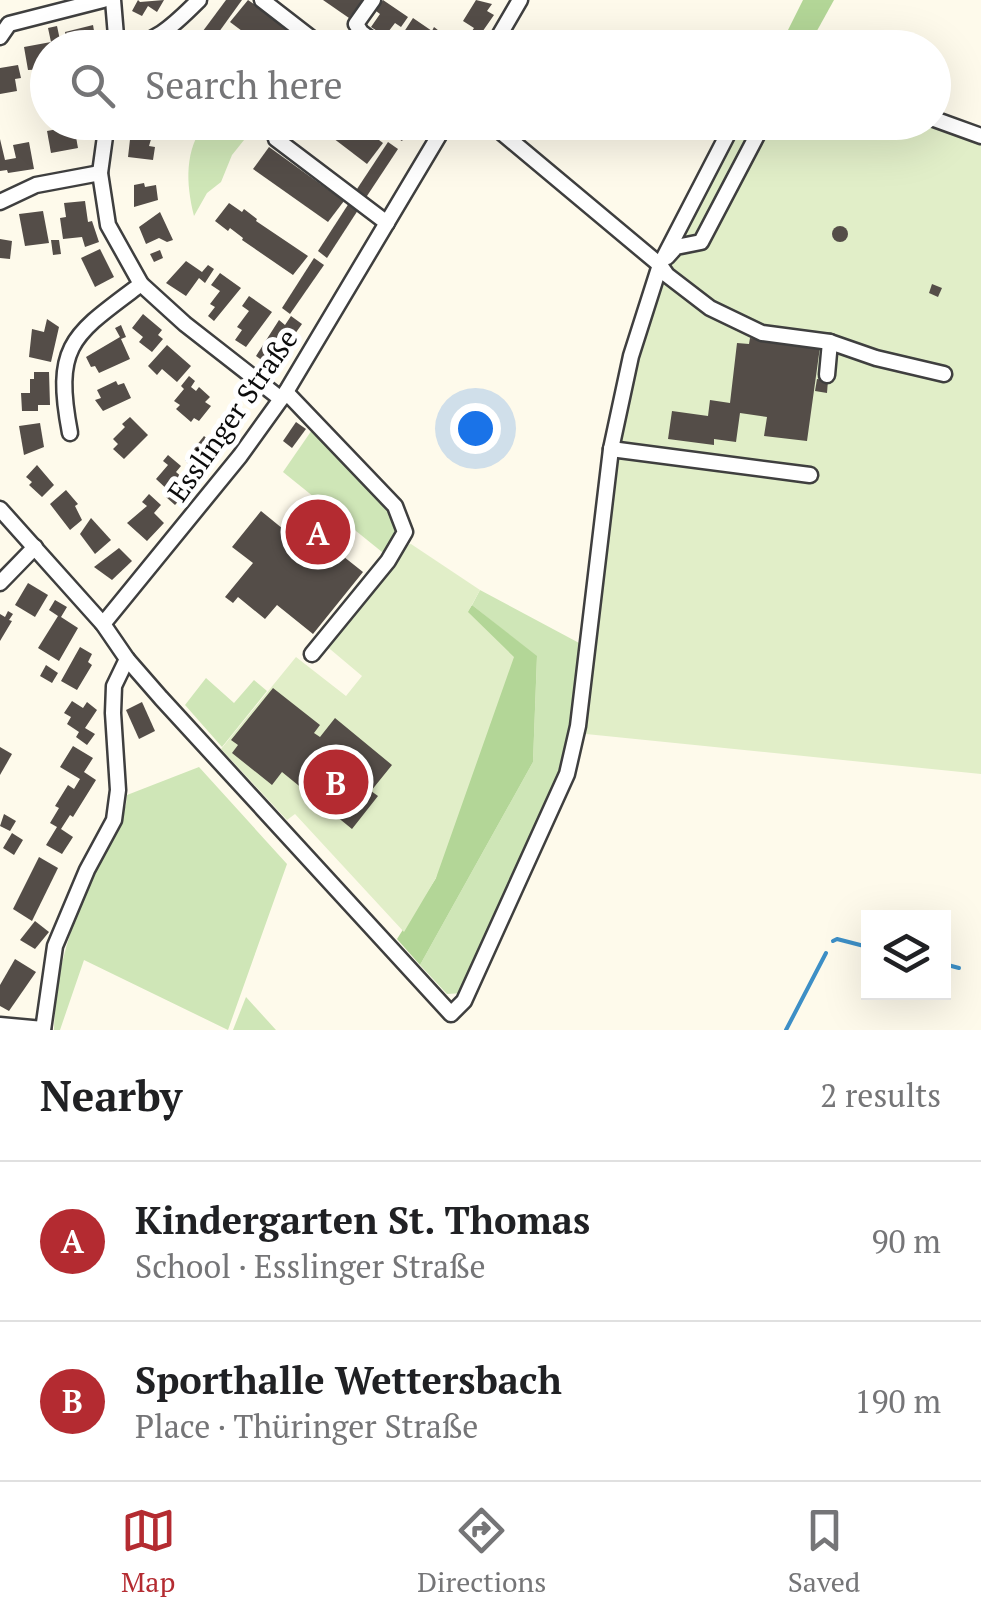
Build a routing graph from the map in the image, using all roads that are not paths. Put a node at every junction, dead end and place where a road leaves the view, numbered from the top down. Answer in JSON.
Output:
{"nodes":[{"id":1,"x":102,"y":0,"type":"edge"},
{"id":2,"x":113,"y":0,"type":"edge"},
{"id":3,"x":199,"y":0,"type":"edge"},
{"id":4,"x":262,"y":0,"type":"edge"},
{"id":5,"x":373,"y":0,"type":"edge"},
{"id":6,"x":520,"y":0,"type":"edge"},
{"id":7,"x":116,"y":30,"type":"edge"},
{"id":8,"x":166,"y":30,"type":"edge"},
{"id":9,"x":301,"y":30,"type":"edge"},
{"id":10,"x":360,"y":30,"type":"edge"},
{"id":11,"x":502,"y":30,"type":"edge"},
{"id":12,"x":0,"y":38,"type":"edge"},
{"id":13,"x":951,"y":125,"type":"edge"},
{"id":14,"x":981,"y":136,"type":"edge"},
{"id":15,"x":105,"y":140,"type":"edge"},
{"id":16,"x":277,"y":140,"type":"edge"},
{"id":17,"x":436,"y":140,"type":"edge"},
{"id":18,"x":511,"y":140,"type":"edge"},
{"id":19,"x":725,"y":140,"type":"edge"},
{"id":20,"x":755,"y":140,"type":"edge"},
{"id":21,"x":100,"y":173,"type":"junction"},
{"id":22,"x":0,"y":202,"type":"edge"},
{"id":23,"x":387,"y":223,"type":"junction"},
{"id":24,"x":660,"y":265,"type":"junction"},
{"id":25,"x":141,"y":284,"type":"junction"},
{"id":26,"x":830,"y":342,"type":"junction"},
{"id":27,"x":944,"y":374,"type":"dead end"},
{"id":28,"x":828,"y":375,"type":"dead end"},
{"id":29,"x":283,"y":396,"type":"junction"},
{"id":30,"x":70,"y":433,"type":"dead end"},
{"id":31,"x":611,"y":449,"type":"junction"},
{"id":32,"x":810,"y":474,"type":"dead end"},
{"id":33,"x":0,"y":508,"type":"edge"},
{"id":34,"x":35,"y":547,"type":"junction"},
{"id":35,"x":0,"y":582,"type":"edge"},
{"id":36,"x":102,"y":624,"type":"junction"},
{"id":37,"x":312,"y":654,"type":"dead end"},
{"id":38,"x":127,"y":659,"type":"junction"},
{"id":39,"x":0,"y":1025,"type":"edge"},
{"id":40,"x":43,"y":1030,"type":"edge"}],
"edges":[{"from":1,"to":12,"type":"street"},
{"from":2,"to":7,"type":"street"},
{"from":3,"to":8,"type":"street"},
{"from":4,"to":9,"type":"street"},
{"from":5,"to":10,"type":"street"},
{"from":6,"to":11,"type":"street"},
{"from":13,"to":14,"type":"street"},
{"from":15,"to":21,"type":"street"},
{"from":16,"to":23,"type":"street"},
{"from":17,"to":23,"type":"street","name":"Esslinger Straße"},
{"from":18,"to":24,"type":"street"},
{"from":19,"to":24,"type":"street"},
{"from":20,"to":24,"type":"street"},
{"from":21,"to":22,"type":"street"},
{"from":21,"to":25,"type":"street"},
{"from":23,"to":29,"type":"street","name":"Esslinger Straße"},
{"from":24,"to":26,"type":"street"},
{"from":24,"to":31,"type":"street"},
{"from":25,"to":29,"type":"street"},
{"from":25,"to":30,"type":"street"},
{"from":26,"to":27,"type":"street"},
{"from":26,"to":28,"type":"street"},
{"from":29,"to":36,"type":"street","name":"Esslinger Straße"},
{"from":29,"to":37,"type":"street"},
{"from":31,"to":32,"type":"street"},
{"from":31,"to":38,"type":"street"},
{"from":33,"to":34,"type":"street"},
{"from":34,"to":35,"type":"street"},
{"from":34,"to":36,"type":"street"},
{"from":36,"to":38,"type":"street"},
{"from":38,"to":40,"type":"street"},
{"from":39,"to":40,"type":"street"}]}
